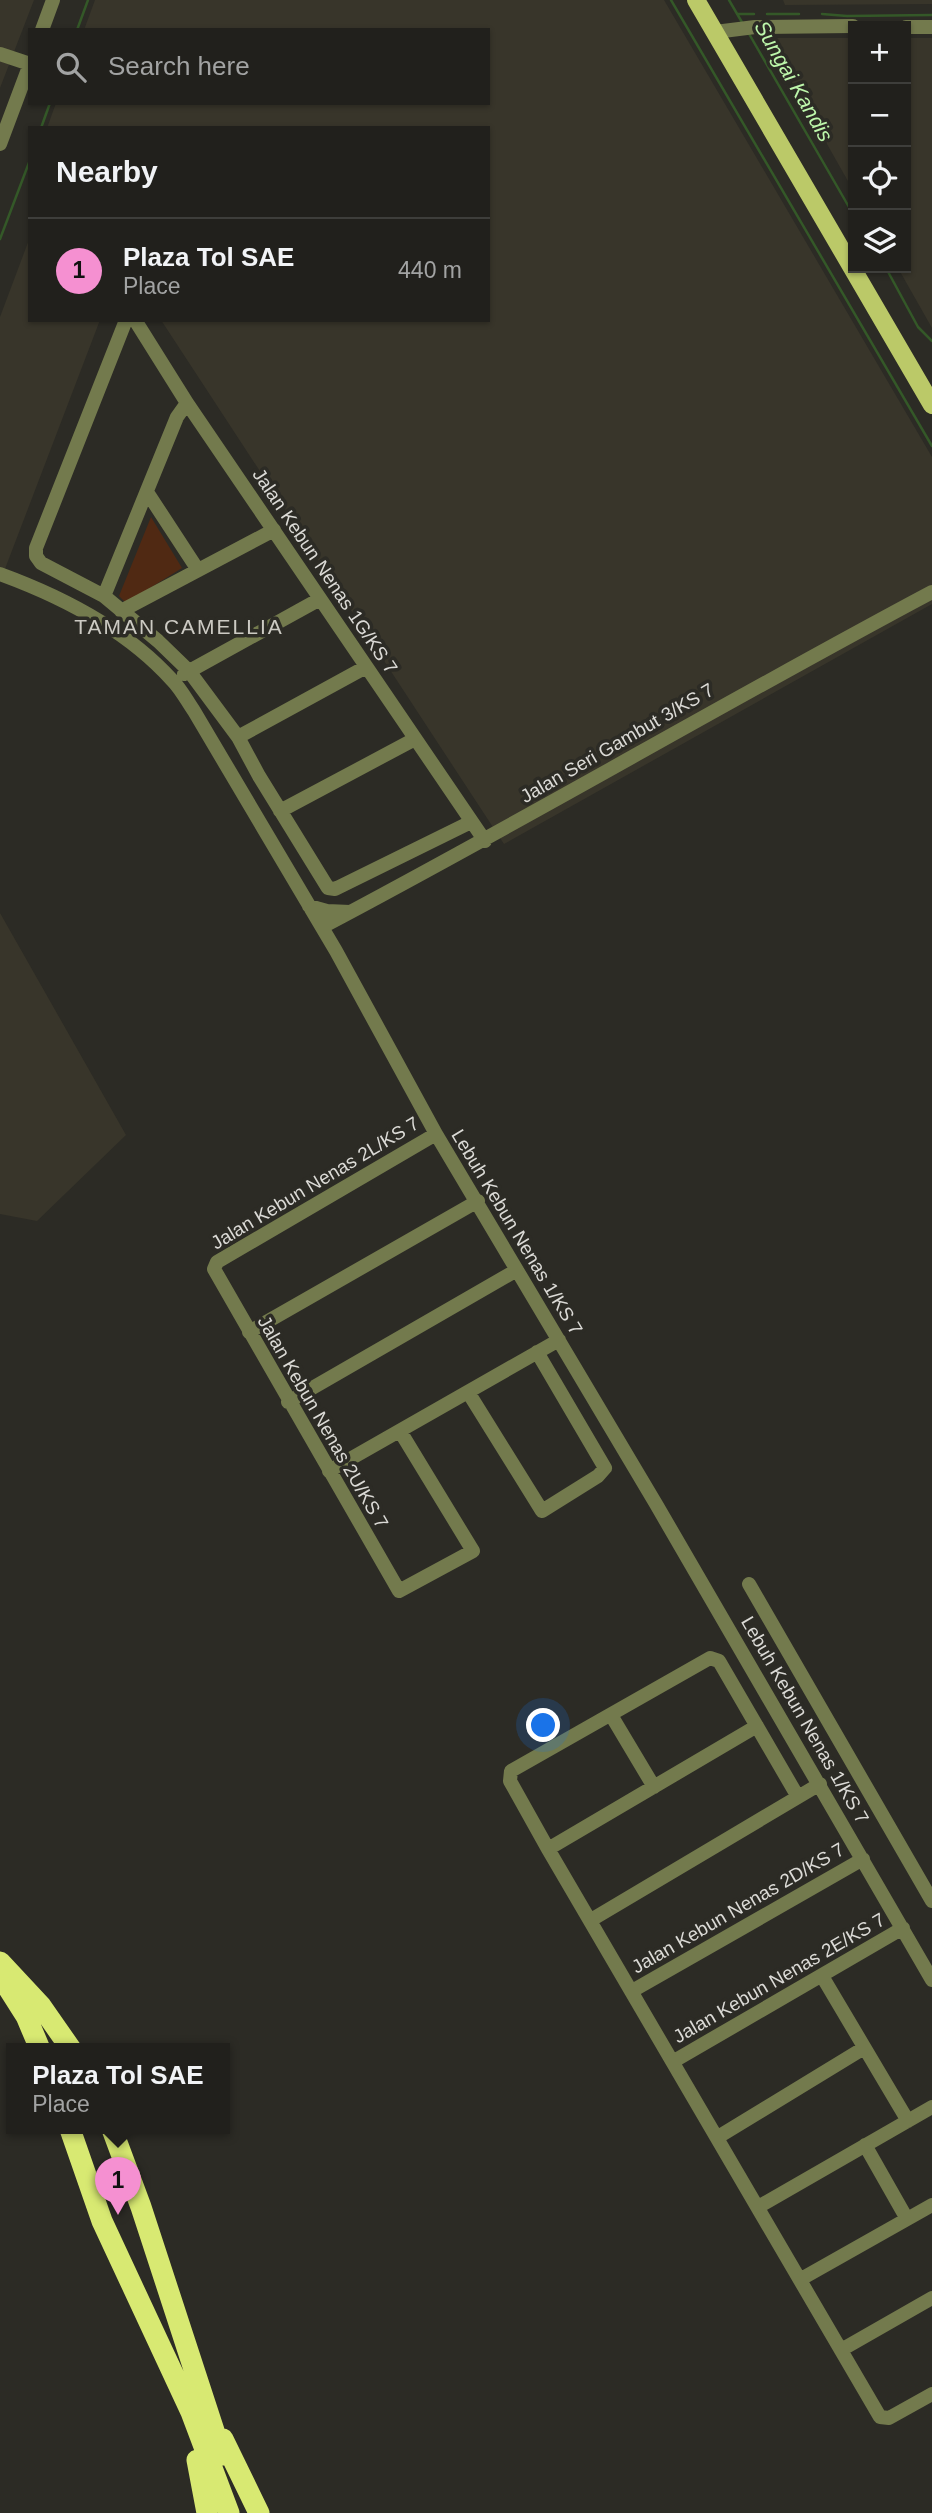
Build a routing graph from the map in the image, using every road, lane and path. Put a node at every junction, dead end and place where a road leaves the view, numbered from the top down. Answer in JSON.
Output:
{"nodes":[{"id":1,"x":53,"y":0,"type":"edge"},
{"id":2,"x":696,"y":0,"type":"edge"},
{"id":3,"x":848,"y":26,"type":"edge"},
{"id":4,"x":911,"y":27,"type":"edge"},
{"id":5,"x":932,"y":27,"type":"edge"},
{"id":6,"x":43,"y":28,"type":"edge"},
{"id":7,"x":715,"y":32,"type":"junction"},
{"id":8,"x":0,"y":54,"type":"edge"},
{"id":9,"x":28,"y":63,"type":"edge"},
{"id":10,"x":28,"y":69,"type":"edge"},
{"id":11,"x":0,"y":144,"type":"edge"},
{"id":12,"x":124,"y":322,"type":"edge"},
{"id":13,"x":136,"y":322,"type":"edge"},
{"id":14,"x":187,"y":402,"type":"junction"},
{"id":15,"x":932,"y":405,"type":"edge"},
{"id":16,"x":147,"y":492,"type":"junction"},
{"id":17,"x":274,"y":530,"type":"junction"},
{"id":18,"x":198,"y":570,"type":"junction"},
{"id":19,"x":0,"y":574,"type":"edge"},
{"id":20,"x":932,"y":592,"type":"edge"},
{"id":21,"x":104,"y":596,"type":"junction"},
{"id":22,"x":320,"y":599,"type":"junction"},
{"id":23,"x":121,"y":611,"type":"junction"},
{"id":24,"x":366,"y":667,"type":"junction"},
{"id":25,"x":189,"y":671,"type":"junction"},
{"id":26,"x":174,"y":681,"type":"junction"},
{"id":27,"x":238,"y":737,"type":"junction"},
{"id":28,"x":415,"y":739,"type":"junction"},
{"id":29,"x":281,"y":811,"type":"junction"},
{"id":30,"x":471,"y":822,"type":"junction"},
{"id":31,"x":485,"y":841,"type":"junction"},
{"id":32,"x":309,"y":906,"type":"junction"},
{"id":33,"x":352,"y":912,"type":"junction"},
{"id":34,"x":322,"y":928,"type":"junction"},
{"id":35,"x":336,"y":951,"type":"junction"},
{"id":36,"x":436,"y":1134,"type":"junction"},
{"id":37,"x":478,"y":1201,"type":"junction"},
{"id":38,"x":214,"y":1265,"type":"joint"},
{"id":39,"x":517,"y":1270,"type":"junction"},
{"id":40,"x":249,"y":1332,"type":"junction"},
{"id":41,"x":559,"y":1340,"type":"junction"},
{"id":42,"x":537,"y":1352,"type":"junction"},
{"id":43,"x":468,"y":1392,"type":"junction"},
{"id":44,"x":288,"y":1402,"type":"junction"},
{"id":45,"x":400,"y":1430,"type":"junction"},
{"id":46,"x":329,"y":1471,"type":"junction"},
{"id":47,"x":750,"y":1584,"type":"dead end"},
{"id":48,"x":611,"y":1714,"type":"junction"},
{"id":49,"x":757,"y":1726,"type":"junction"},
{"id":50,"x":820,"y":1784,"type":"junction"},
{"id":51,"x":654,"y":1787,"type":"junction"},
{"id":52,"x":798,"y":1797,"type":"junction"},
{"id":53,"x":548,"y":1849,"type":"junction"},
{"id":54,"x":863,"y":1859,"type":"junction"},
{"id":55,"x":932,"y":1901,"type":"edge"},
{"id":56,"x":591,"y":1920,"type":"junction"},
{"id":57,"x":903,"y":1928,"type":"junction"},
{"id":58,"x":0,"y":1962,"type":"edge"},
{"id":59,"x":822,"y":1976,"type":"junction"},
{"id":60,"x":932,"y":1980,"type":"edge"},
{"id":61,"x":4,"y":1984,"type":"edge"},
{"id":62,"x":632,"y":1991,"type":"junction"},
{"id":63,"x":37,"y":2043,"type":"edge"},
{"id":64,"x":67,"y":2043,"type":"edge"},
{"id":65,"x":864,"y":2048,"type":"junction"},
{"id":66,"x":674,"y":2061,"type":"junction"},
{"id":67,"x":932,"y":2107,"type":"edge"},
{"id":68,"x":908,"y":2121,"type":"junction"},
{"id":69,"x":72,"y":2134,"type":"edge"},
{"id":70,"x":114,"y":2134,"type":"edge"},
{"id":71,"x":718,"y":2137,"type":"junction"},
{"id":72,"x":865,"y":2146,"type":"junction"},
{"id":73,"x":932,"y":2205,"type":"edge"},
{"id":74,"x":758,"y":2207,"type":"junction"},
{"id":75,"x":907,"y":2219,"type":"junction"},
{"id":76,"x":801,"y":2279,"type":"junction"},
{"id":77,"x":932,"y":2298,"type":"edge"},
{"id":78,"x":841,"y":2350,"type":"junction"},
{"id":79,"x":170,"y":2367,"type":"junction"},
{"id":80,"x":932,"y":2394,"type":"edge"},
{"id":81,"x":202,"y":2396,"type":"junction"},
{"id":82,"x":207,"y":2513,"type":"edge"},
{"id":83,"x":229,"y":2513,"type":"edge"},
{"id":84,"x":242,"y":2513,"type":"edge"},
{"id":85,"x":259,"y":2513,"type":"edge"}],
"edges":[{"from":1,"to":6,"type":"street"},
{"from":2,"to":7,"type":"main road"},
{"from":3,"to":7,"type":"street"},
{"from":4,"to":5,"type":"street"},
{"from":7,"to":15,"type":"main road"},
{"from":8,"to":9,"type":"street"},
{"from":10,"to":11,"type":"street"},
{"from":12,"to":21,"type":"street"},
{"from":13,"to":14,"type":"street","name":"Jalan Kebun Nenas 1G/KS 7"},
{"from":14,"to":16,"type":"street"},
{"from":14,"to":17,"type":"street","name":"Jalan Kebun Nenas 1G/KS 7"},
{"from":16,"to":18,"type":"street"},
{"from":16,"to":21,"type":"street"},
{"from":17,"to":18,"type":"street"},
{"from":17,"to":22,"type":"street","name":"Jalan Kebun Nenas 1G/KS 7"},
{"from":18,"to":23,"type":"street"},
{"from":19,"to":26,"type":"street","name":"Lebuh Kebun Nenas 1/KS 7"},
{"from":20,"to":31,"type":"street","name":"Jalan Seri Gambut 3/KS 7"},
{"from":21,"to":23,"type":"street"},
{"from":22,"to":24,"type":"street","name":"Jalan Kebun Nenas 1G/KS 7"},
{"from":22,"to":25,"type":"street"},
{"from":23,"to":25,"type":"street"},
{"from":24,"to":27,"type":"street"},
{"from":24,"to":28,"type":"street","name":"Jalan Kebun Nenas 1G/KS 7"},
{"from":25,"to":26,"type":"street"},
{"from":25,"to":27,"type":"street"},
{"from":26,"to":32,"type":"street","name":"Lebuh Kebun Nenas 1/KS 7"},
{"from":27,"to":29,"type":"street"},
{"from":28,"to":29,"type":"street"},
{"from":28,"to":30,"type":"street","name":"Jalan Kebun Nenas 1G/KS 7"},
{"from":29,"to":30,"type":"street"},
{"from":30,"to":31,"type":"street","name":"Jalan Kebun Nenas 1G/KS 7"},
{"from":31,"to":33,"type":"street","name":"Jalan Seri Gambut 3/KS 7"},
{"from":32,"to":33,"type":"street"},
{"from":32,"to":34,"type":"street","name":"Lebuh Kebun Nenas 1/KS 7"},
{"from":33,"to":34,"type":"street","name":"Jalan Seri Gambut 3/KS 7"},
{"from":33,"to":35,"type":"street"},
{"from":34,"to":35,"type":"street","name":"Lebuh Kebun Nenas 1/KS 7"},
{"from":35,"to":36,"type":"street","name":"Lebuh Kebun Nenas 1/KS 7"},
{"from":36,"to":37,"type":"street","name":"Lebuh Kebun Nenas 1/KS 7"},
{"from":36,"to":38,"type":"street","name":"Jalan Kebun Nenas 2L/KS 7"},
{"from":37,"to":39,"type":"street","name":"Lebuh Kebun Nenas 1/KS 7"},
{"from":37,"to":40,"type":"street"},
{"from":38,"to":40,"type":"street","name":"Jalan Kebun Nenas 2U/KS 7"},
{"from":39,"to":41,"type":"street","name":"Lebuh Kebun Nenas 1/KS 7"},
{"from":39,"to":44,"type":"street"},
{"from":40,"to":44,"type":"street","name":"Jalan Kebun Nenas 2U/KS 7"},
{"from":41,"to":42,"type":"street"},
{"from":41,"to":50,"type":"street","name":"Lebuh Kebun Nenas 1/KS 7"},
{"from":42,"to":43,"type":"street"},
{"from":42,"to":43,"type":"street"},
{"from":43,"to":45,"type":"street"},
{"from":44,"to":46,"type":"street","name":"Jalan Kebun Nenas 2U/KS 7"},
{"from":45,"to":46,"type":"street"},
{"from":45,"to":46,"type":"street","name":"Jalan Kebun Nenas 2U/KS 7"},
{"from":47,"to":55,"type":"street"},
{"from":48,"to":49,"type":"street"},
{"from":48,"to":51,"type":"street"},
{"from":48,"to":53,"type":"street"},
{"from":49,"to":51,"type":"street"},
{"from":49,"to":52,"type":"street"},
{"from":50,"to":52,"type":"street"},
{"from":50,"to":54,"type":"street","name":"Lebuh Kebun Nenas 1/KS 7"},
{"from":51,"to":53,"type":"street"},
{"from":52,"to":56,"type":"street"},
{"from":53,"to":56,"type":"street"},
{"from":54,"to":57,"type":"street","name":"Lebuh Kebun Nenas 1/KS 7"},
{"from":54,"to":62,"type":"street","name":"Jalan Kebun Nenas 2D/KS 7"},
{"from":56,"to":62,"type":"street"},
{"from":57,"to":59,"type":"street","name":"Jalan Kebun Nenas 2E/KS 7"},
{"from":57,"to":60,"type":"street","name":"Lebuh Kebun Nenas 1/KS 7"},
{"from":58,"to":64,"type":"highway"},
{"from":59,"to":65,"type":"street"},
{"from":59,"to":66,"type":"street","name":"Jalan Kebun Nenas 2E/KS 7"},
{"from":61,"to":63,"type":"highway"},
{"from":62,"to":66,"type":"street"},
{"from":65,"to":68,"type":"street"},
{"from":65,"to":71,"type":"street"},
{"from":66,"to":71,"type":"street"},
{"from":67,"to":68,"type":"street"},
{"from":68,"to":72,"type":"street"},
{"from":69,"to":79,"type":"highway"},
{"from":70,"to":81,"type":"highway"},
{"from":71,"to":74,"type":"street"},
{"from":72,"to":74,"type":"street"},
{"from":72,"to":75,"type":"street"},
{"from":73,"to":75,"type":"street"},
{"from":74,"to":76,"type":"street"},
{"from":75,"to":76,"type":"street"},
{"from":76,"to":78,"type":"street"},
{"from":77,"to":78,"type":"street"},
{"from":78,"to":80,"type":"street"},
{"from":79,"to":82,"type":"highway"},
{"from":79,"to":83,"type":"highway"},
{"from":81,"to":84,"type":"highway"},
{"from":81,"to":85,"type":"highway"}]}
